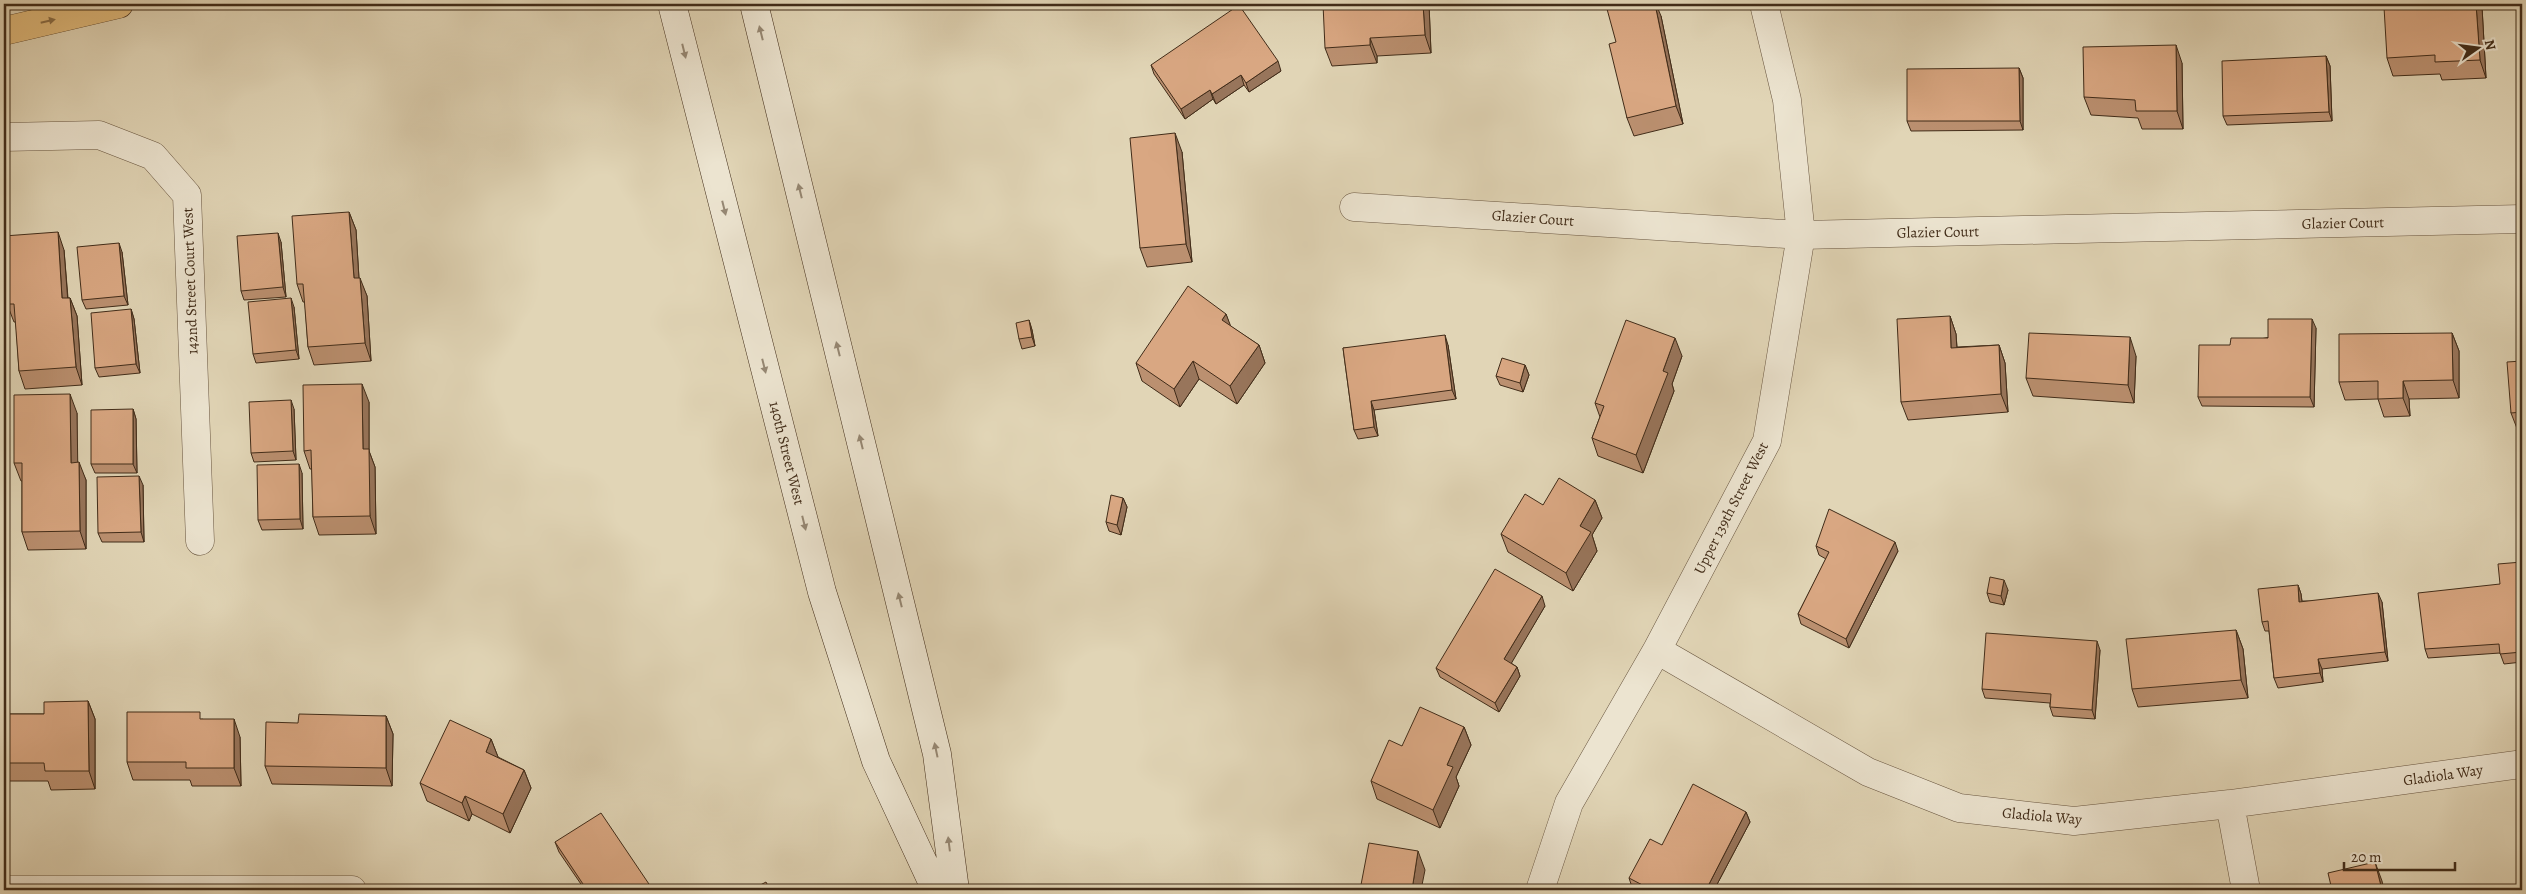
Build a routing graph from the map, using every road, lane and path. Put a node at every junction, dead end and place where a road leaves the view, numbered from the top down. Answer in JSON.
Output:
{"nodes":[{"id":1,"x":119,"y":4,"type":"edge"},
{"id":2,"x":672,"y":4,"type":"edge"},
{"id":3,"x":754,"y":4,"type":"edge"},
{"id":4,"x":1764,"y":4,"type":"edge"},
{"id":5,"x":4,"y":31,"type":"edge"},
{"id":6,"x":4,"y":137,"type":"edge"},
{"id":7,"x":1354,"y":207,"type":"dead end"},
{"id":8,"x":2522,"y":219,"type":"edge"},
{"id":9,"x":1801,"y":235,"type":"junction"},
{"id":10,"x":200,"y":541,"type":"dead end"},
{"id":11,"x":1657,"y":650,"type":"junction"},
{"id":12,"x":2522,"y":764,"type":"edge"},
{"id":13,"x":2230,"y":804,"type":"junction"},
{"id":14,"x":6,"y":890,"type":"edge"},
{"id":15,"x":352,"y":890,"type":"edge"},
{"id":16,"x":936,"y":890,"type":"edge"},
{"id":17,"x":954,"y":890,"type":"edge"},
{"id":18,"x":1540,"y":890,"type":"edge"},
{"id":19,"x":2246,"y":890,"type":"edge"}],
"edges":[{"from":5,"to":1,"type":"highway","one_way":true},
{"from":2,"to":16,"type":"street","name":"140th Street West","one_way":true},
{"from":17,"to":3,"type":"street","one_way":true},
{"from":4,"to":9,"type":"street","name":"Upper 139th Street West"},
{"from":6,"to":10,"type":"street","name":"142nd Street Court West"},
{"from":7,"to":9,"type":"street","name":"Glazier Court"},
{"from":8,"to":9,"type":"street","name":"Glazier Court"},
{"from":9,"to":11,"type":"street","name":"Upper 139th Street West"},
{"from":11,"to":13,"type":"street","name":"Gladiola Way"},
{"from":11,"to":18,"type":"street","name":"Upper 139th Street West"},
{"from":12,"to":13,"type":"street","name":"Gladiola Way"},
{"from":13,"to":19,"type":"street"},
{"from":14,"to":15,"type":"street"}]}
